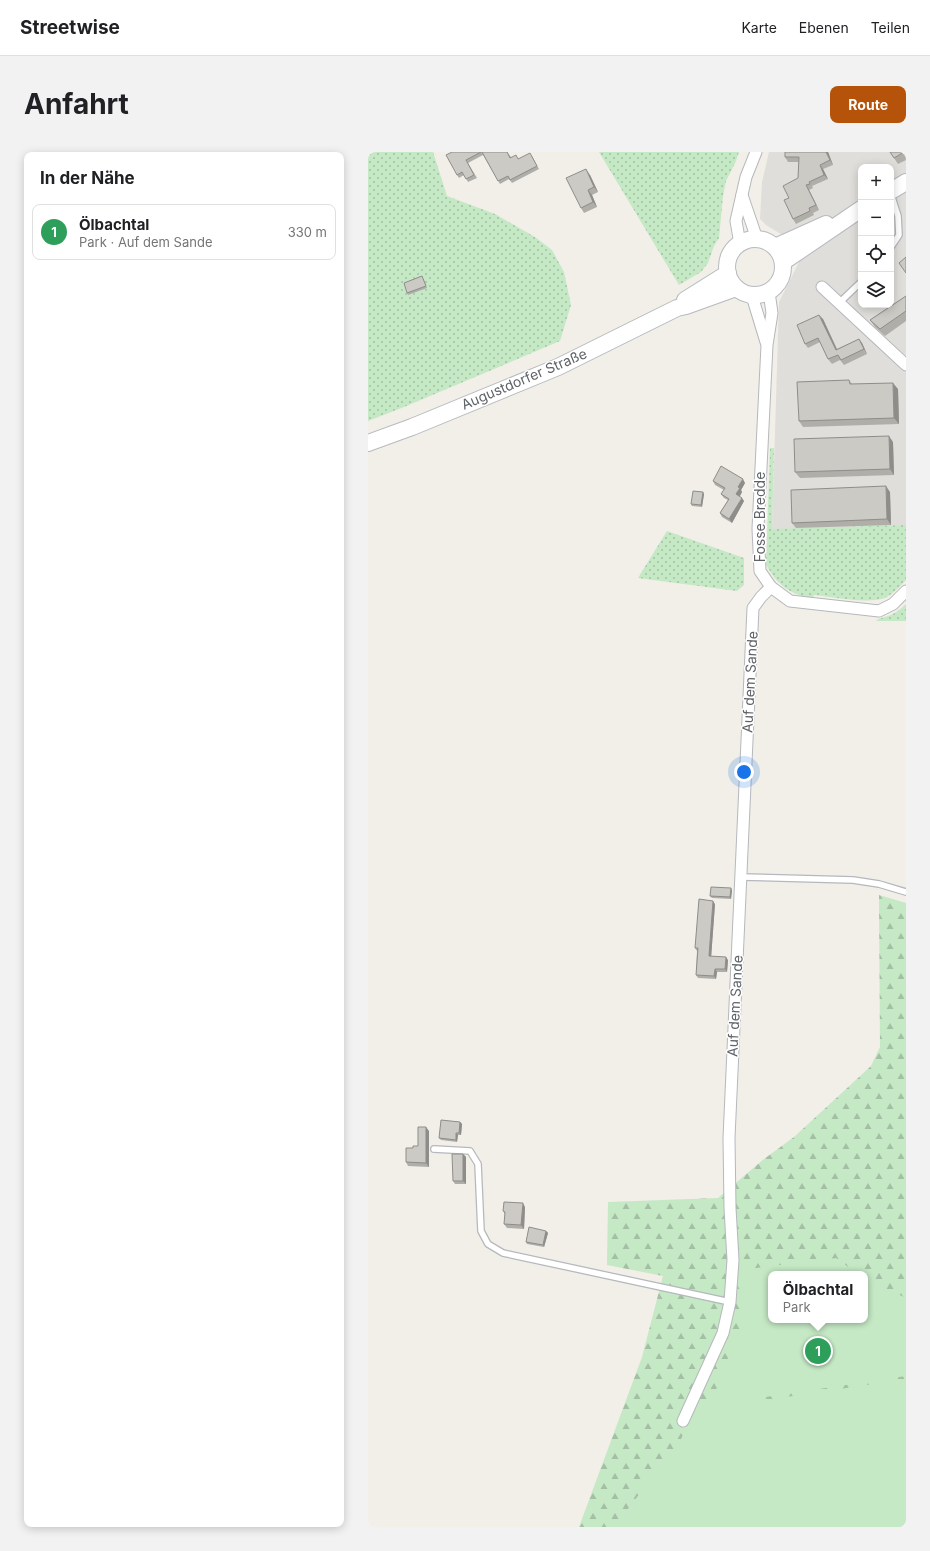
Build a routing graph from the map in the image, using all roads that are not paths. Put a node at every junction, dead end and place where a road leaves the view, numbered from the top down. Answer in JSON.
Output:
{"nodes":[{"id":1,"x":756,"y":152,"type":"edge"},
{"id":2,"x":906,"y":182,"type":"edge"},
{"id":3,"x":894,"y":189,"type":"edge"},
{"id":4,"x":742,"y":195,"type":"junction"},
{"id":5,"x":893,"y":200,"type":"edge"},
{"id":6,"x":858,"y":211,"type":"edge"},
{"id":7,"x":858,"y":211,"type":"edge"},
{"id":8,"x":757,"y":239,"type":"junction"},
{"id":9,"x":894,"y":242,"type":"edge"},
{"id":10,"x":740,"y":244,"type":"junction"},
{"id":11,"x":774,"y":246,"type":"junction"},
{"id":12,"x":783,"y":262,"type":"junction"},
{"id":13,"x":728,"y":273,"type":"junction"},
{"id":14,"x":858,"y":285,"type":"edge"},
{"id":15,"x":822,"y":287,"type":"dead end"},
{"id":16,"x":736,"y":288,"type":"junction"},
{"id":17,"x":769,"y":292,"type":"junction"},
{"id":18,"x":752,"y":296,"type":"junction"},
{"id":19,"x":839,"y":303,"type":"junction"},
{"id":20,"x":677,"y":308,"type":"junction"},
{"id":21,"x":766,"y":345,"type":"junction"},
{"id":22,"x":906,"y":365,"type":"edge"},
{"id":23,"x":368,"y":443,"type":"edge"},
{"id":24,"x":771,"y":587,"type":"junction"},
{"id":25,"x":906,"y":591,"type":"edge"},
{"id":26,"x":740,"y":877,"type":"junction"},
{"id":27,"x":906,"y":892,"type":"edge"},
{"id":28,"x":434,"y":1149,"type":"dead end"},
{"id":29,"x":730,"y":1302,"type":"junction"},
{"id":30,"x":683,"y":1421,"type":"dead end"}],
"edges":[{"from":1,"to":4,"type":"street"},
{"from":2,"to":3,"type":"main road"},
{"from":4,"to":8,"type":"street"},
{"from":4,"to":10,"type":"street"},
{"from":5,"to":9,"type":"lane"},
{"from":6,"to":11,"type":"main road"},
{"from":7,"to":12,"type":"main road"},
{"from":8,"to":10,"type":"main road"},
{"from":8,"to":11,"type":"main road"},
{"from":10,"to":13,"type":"main road"},
{"from":11,"to":12,"type":"main road"},
{"from":12,"to":17,"type":"main road"},
{"from":13,"to":16,"type":"main road"},
{"from":13,"to":20,"type":"main road","name":"Augustdorfer Straße"},
{"from":14,"to":19,"type":"lane"},
{"from":15,"to":19,"type":"street"},
{"from":16,"to":18,"type":"main road"},
{"from":16,"to":20,"type":"main road","name":"Augustdorfer Straße"},
{"from":17,"to":18,"type":"main road"},
{"from":17,"to":21,"type":"street","name":"Fosse Bredde"},
{"from":18,"to":21,"type":"street","name":"Fosse Bredde"},
{"from":19,"to":22,"type":"street"},
{"from":20,"to":23,"type":"main road","name":"Augustdorfer Straße"},
{"from":21,"to":24,"type":"street","name":"Fosse Bredde"},
{"from":24,"to":25,"type":"street","name":"Fosse Bredde"},
{"from":24,"to":26,"type":"street","name":"Auf dem Sande"},
{"from":26,"to":27,"type":"lane"},
{"from":26,"to":29,"type":"street","name":"Auf dem Sande"},
{"from":28,"to":29,"type":"lane"},
{"from":29,"to":30,"type":"street","name":"Auf dem Sande"}]}
